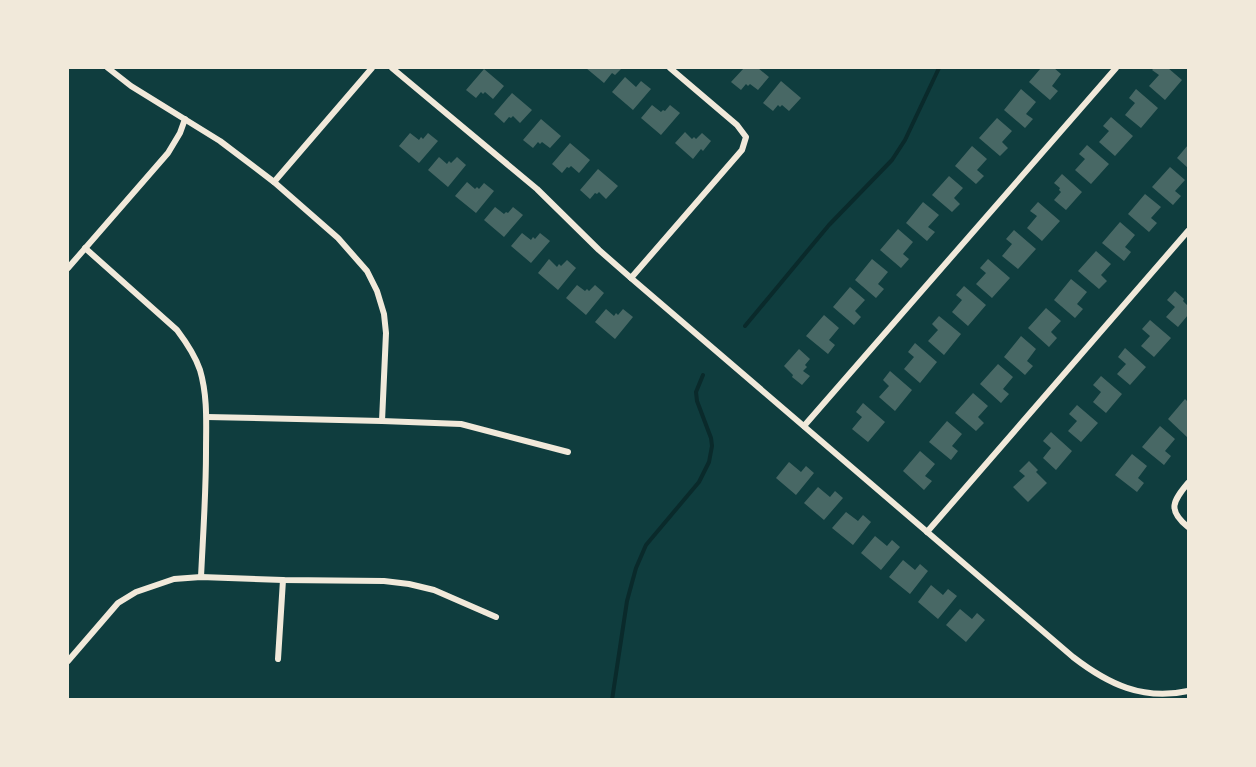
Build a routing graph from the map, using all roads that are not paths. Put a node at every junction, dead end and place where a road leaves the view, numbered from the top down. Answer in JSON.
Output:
{"nodes":[{"id":1,"x":108,"y":68,"type":"edge"},
{"id":2,"x":372,"y":68,"type":"edge"},
{"id":3,"x":392,"y":68,"type":"edge"},
{"id":4,"x":670,"y":68,"type":"edge"},
{"id":5,"x":1116,"y":68,"type":"edge"},
{"id":6,"x":185,"y":119,"type":"junction"},
{"id":7,"x":274,"y":182,"type":"junction"},
{"id":8,"x":1188,"y":231,"type":"edge"},
{"id":9,"x":85,"y":248,"type":"junction"},
{"id":10,"x":68,"y":268,"type":"edge"},
{"id":11,"x":631,"y":278,"type":"junction"},
{"id":12,"x":207,"y":417,"type":"junction"},
{"id":13,"x":382,"y":420,"type":"junction"},
{"id":14,"x":804,"y":426,"type":"junction"},
{"id":15,"x":568,"y":452,"type":"dead end"},
{"id":16,"x":1188,"y":483,"type":"edge"},
{"id":17,"x":1188,"y":527,"type":"edge"},
{"id":18,"x":927,"y":532,"type":"junction"},
{"id":19,"x":201,"y":577,"type":"junction"},
{"id":20,"x":283,"y":580,"type":"junction"},
{"id":21,"x":496,"y":617,"type":"dead end"},
{"id":22,"x":278,"y":660,"type":"dead end"},
{"id":23,"x":68,"y":661,"type":"edge"},
{"id":24,"x":1188,"y":691,"type":"edge"}],
"edges":[{"from":1,"to":6,"type":"street"},
{"from":2,"to":7,"type":"street"},
{"from":3,"to":11,"type":"street"},
{"from":4,"to":11,"type":"street"},
{"from":5,"to":14,"type":"street"},
{"from":6,"to":7,"type":"street"},
{"from":6,"to":9,"type":"street"},
{"from":7,"to":13,"type":"street"},
{"from":8,"to":18,"type":"street"},
{"from":9,"to":10,"type":"street"},
{"from":9,"to":12,"type":"street"},
{"from":11,"to":14,"type":"street"},
{"from":12,"to":13,"type":"street"},
{"from":12,"to":19,"type":"street"},
{"from":13,"to":15,"type":"street"},
{"from":14,"to":18,"type":"street"},
{"from":16,"to":17,"type":"street"},
{"from":18,"to":24,"type":"street"},
{"from":19,"to":20,"type":"street"},
{"from":19,"to":23,"type":"street"},
{"from":20,"to":21,"type":"street"},
{"from":20,"to":22,"type":"street"}]}
